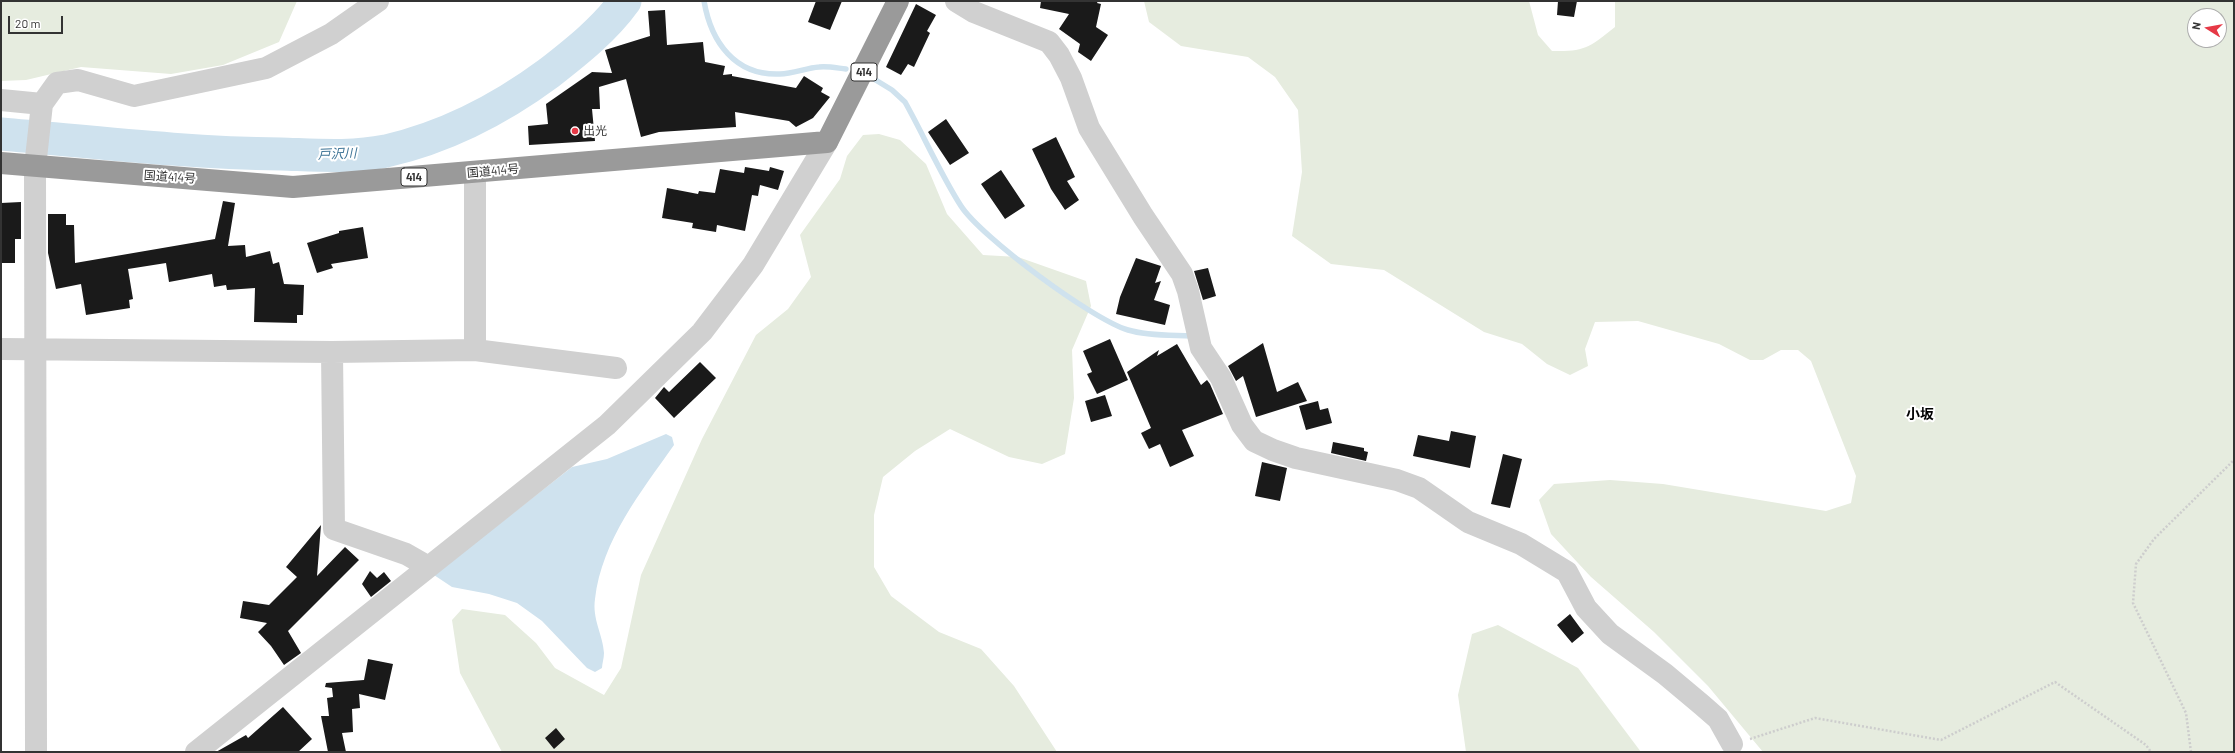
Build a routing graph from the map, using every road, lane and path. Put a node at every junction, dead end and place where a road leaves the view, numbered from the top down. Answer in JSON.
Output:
{"nodes":[{"id":1,"x":378,"y":1,"type":"edge"},
{"id":2,"x":898,"y":1,"type":"edge"},
{"id":3,"x":956,"y":1,"type":"edge"},
{"id":4,"x":1,"y":100,"type":"edge"},
{"id":5,"x":41,"y":112,"type":"junction"},
{"id":6,"x":827,"y":142,"type":"junction"},
{"id":7,"x":36,"y":160,"type":"junction"},
{"id":8,"x":1,"y":163,"type":"edge"},
{"id":9,"x":475,"y":172,"type":"junction"},
{"id":10,"x":35,"y":349,"type":"junction"},
{"id":11,"x":1,"y":350,"type":"edge"},
{"id":12,"x":475,"y":350,"type":"junction"},
{"id":13,"x":332,"y":352,"type":"junction"},
{"id":14,"x":616,"y":368,"type":"dead end"},
{"id":15,"x":2234,"y":460,"type":"edge"},
{"id":16,"x":427,"y":566,"type":"junction"},
{"id":17,"x":218,"y":744,"type":"edge"},
{"id":18,"x":1732,"y":744,"type":"joint"},
{"id":19,"x":36,"y":752,"type":"edge"},
{"id":20,"x":196,"y":752,"type":"edge"},
{"id":21,"x":2151,"y":752,"type":"edge"},
{"id":22,"x":2191,"y":752,"type":"edge"}],
"edges":[{"from":1,"to":5,"type":"street"},
{"from":2,"to":6,"type":"highway","number":"414"},
{"from":3,"to":18,"type":"street"},
{"from":4,"to":5,"type":"street"},
{"from":5,"to":7,"type":"street"},
{"from":6,"to":9,"type":"highway","name":"国道414号","number":"414"},
{"from":6,"to":16,"type":"street"},
{"from":7,"to":8,"type":"highway","name":"国道414号","number":"414"},
{"from":7,"to":9,"type":"highway","name":"国道414号","number":"414"},
{"from":7,"to":10,"type":"street"},
{"from":9,"to":12,"type":"street"},
{"from":10,"to":11,"type":"street"},
{"from":10,"to":13,"type":"street"},
{"from":10,"to":19,"type":"street"},
{"from":12,"to":13,"type":"street"},
{"from":12,"to":14,"type":"street"},
{"from":13,"to":16,"type":"street"},
{"from":15,"to":22,"type":"path"},
{"from":16,"to":17,"type":"street"},
{"from":17,"to":20,"type":"street"},
{"from":18,"to":21,"type":"path"}]}
